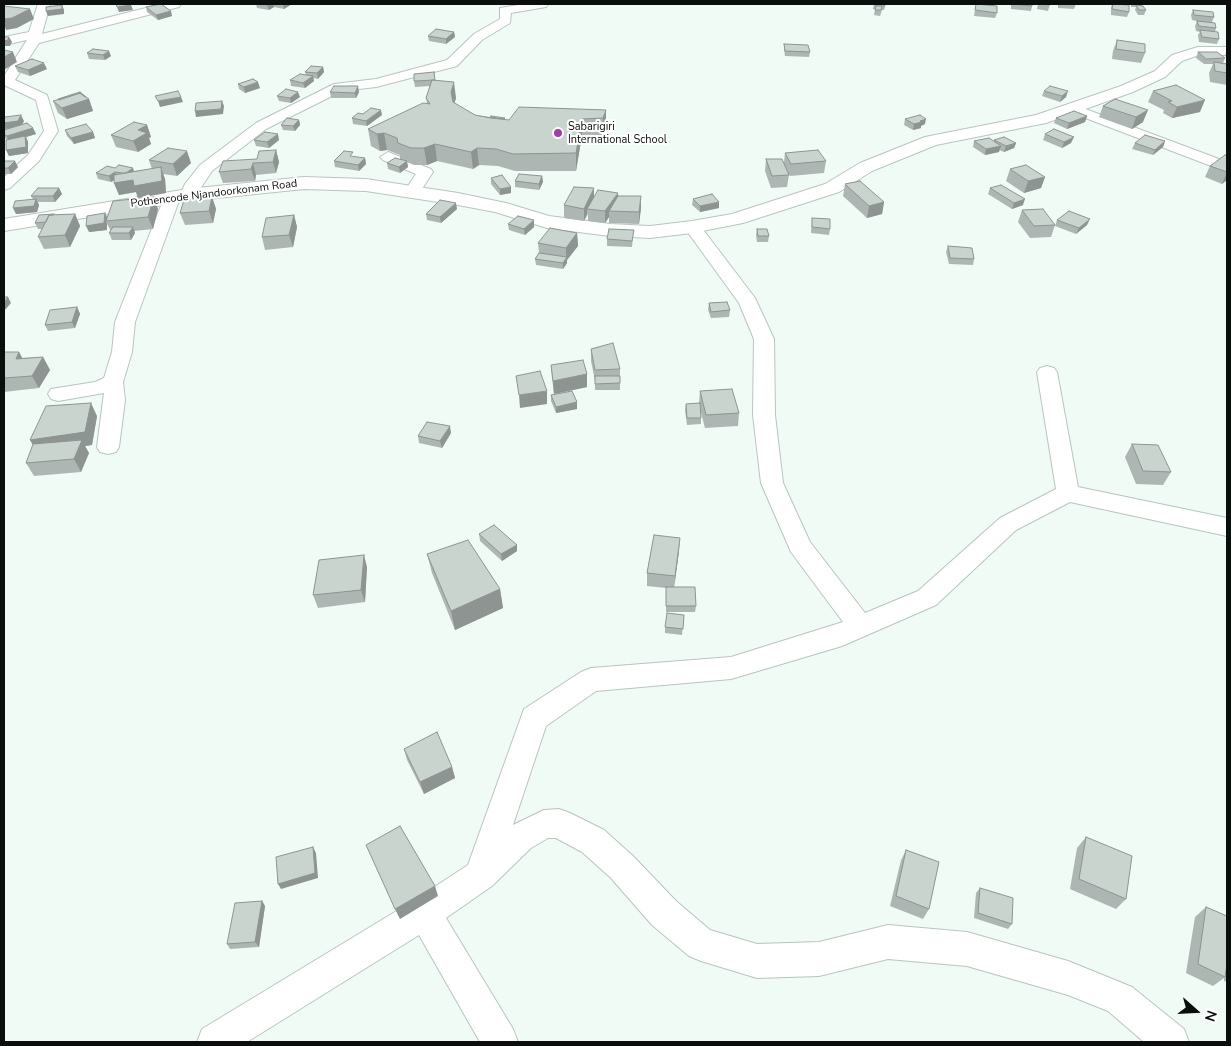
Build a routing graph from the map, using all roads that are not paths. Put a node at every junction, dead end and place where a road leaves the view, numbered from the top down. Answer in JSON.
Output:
{"nodes":[{"id":1,"x":44,"y":4,"type":"edge"},
{"id":2,"x":175,"y":4,"type":"edge"},
{"id":3,"x":542,"y":4,"type":"edge"},
{"id":4,"x":35,"y":38,"type":"junction"},
{"id":5,"x":4,"y":41,"type":"edge"},
{"id":6,"x":1227,"y":51,"type":"edge"},
{"id":7,"x":6,"y":81,"type":"edge"},
{"id":8,"x":1072,"y":108,"type":"junction"},
{"id":9,"x":388,"y":157,"type":"dead end"},
{"id":10,"x":1227,"y":167,"type":"edge"},
{"id":11,"x":4,"y":185,"type":"edge"},
{"id":12,"x":412,"y":192,"type":"junction"},
{"id":13,"x":180,"y":196,"type":"junction"},
{"id":14,"x":4,"y":225,"type":"edge"},
{"id":15,"x":692,"y":227,"type":"junction"},
{"id":16,"x":1047,"y":372,"type":"dead end"},
{"id":17,"x":113,"y":382,"type":"junction"},
{"id":18,"x":58,"y":394,"type":"dead end"},
{"id":19,"x":108,"y":447,"type":"dead end"},
{"id":20,"x":1068,"y":493,"type":"junction"},
{"id":21,"x":1227,"y":527,"type":"edge"},
{"id":22,"x":861,"y":627,"type":"junction"},
{"id":23,"x":481,"y":875,"type":"junction"},
{"id":24,"x":425,"y":913,"type":"junction"},
{"id":25,"x":215,"y":1042,"type":"edge"},
{"id":26,"x":500,"y":1042,"type":"edge"},
{"id":27,"x":1171,"y":1042,"type":"edge"}],
"edges":[{"from":1,"to":4,"type":"street"},
{"from":2,"to":4,"type":"street"},
{"from":3,"to":13,"type":"street"},
{"from":4,"to":5,"type":"street"},
{"from":4,"to":7,"type":"street"},
{"from":6,"to":8,"type":"main road","name":"Pothencode Njandoorkonam Road"},
{"from":7,"to":11,"type":"street"},
{"from":8,"to":10,"type":"street"},
{"from":8,"to":15,"type":"main road","name":"Pothencode Njandoorkonam Road"},
{"from":9,"to":12,"type":"street"},
{"from":12,"to":13,"type":"main road","name":"Pothencode Njandoorkonam Road"},
{"from":12,"to":15,"type":"main road","name":"Pothencode Njandoorkonam Road"},
{"from":13,"to":14,"type":"main road","name":"Pothencode Njandoorkonam Road"},
{"from":13,"to":17,"type":"street"},
{"from":15,"to":22,"type":"street"},
{"from":16,"to":20,"type":"street"},
{"from":17,"to":18,"type":"street"},
{"from":17,"to":19,"type":"street"},
{"from":20,"to":21,"type":"street"},
{"from":20,"to":22,"type":"street"},
{"from":22,"to":23,"type":"street"},
{"from":23,"to":24,"type":"street"},
{"from":23,"to":27,"type":"street"},
{"from":24,"to":25,"type":"street"},
{"from":24,"to":26,"type":"street"}]}
